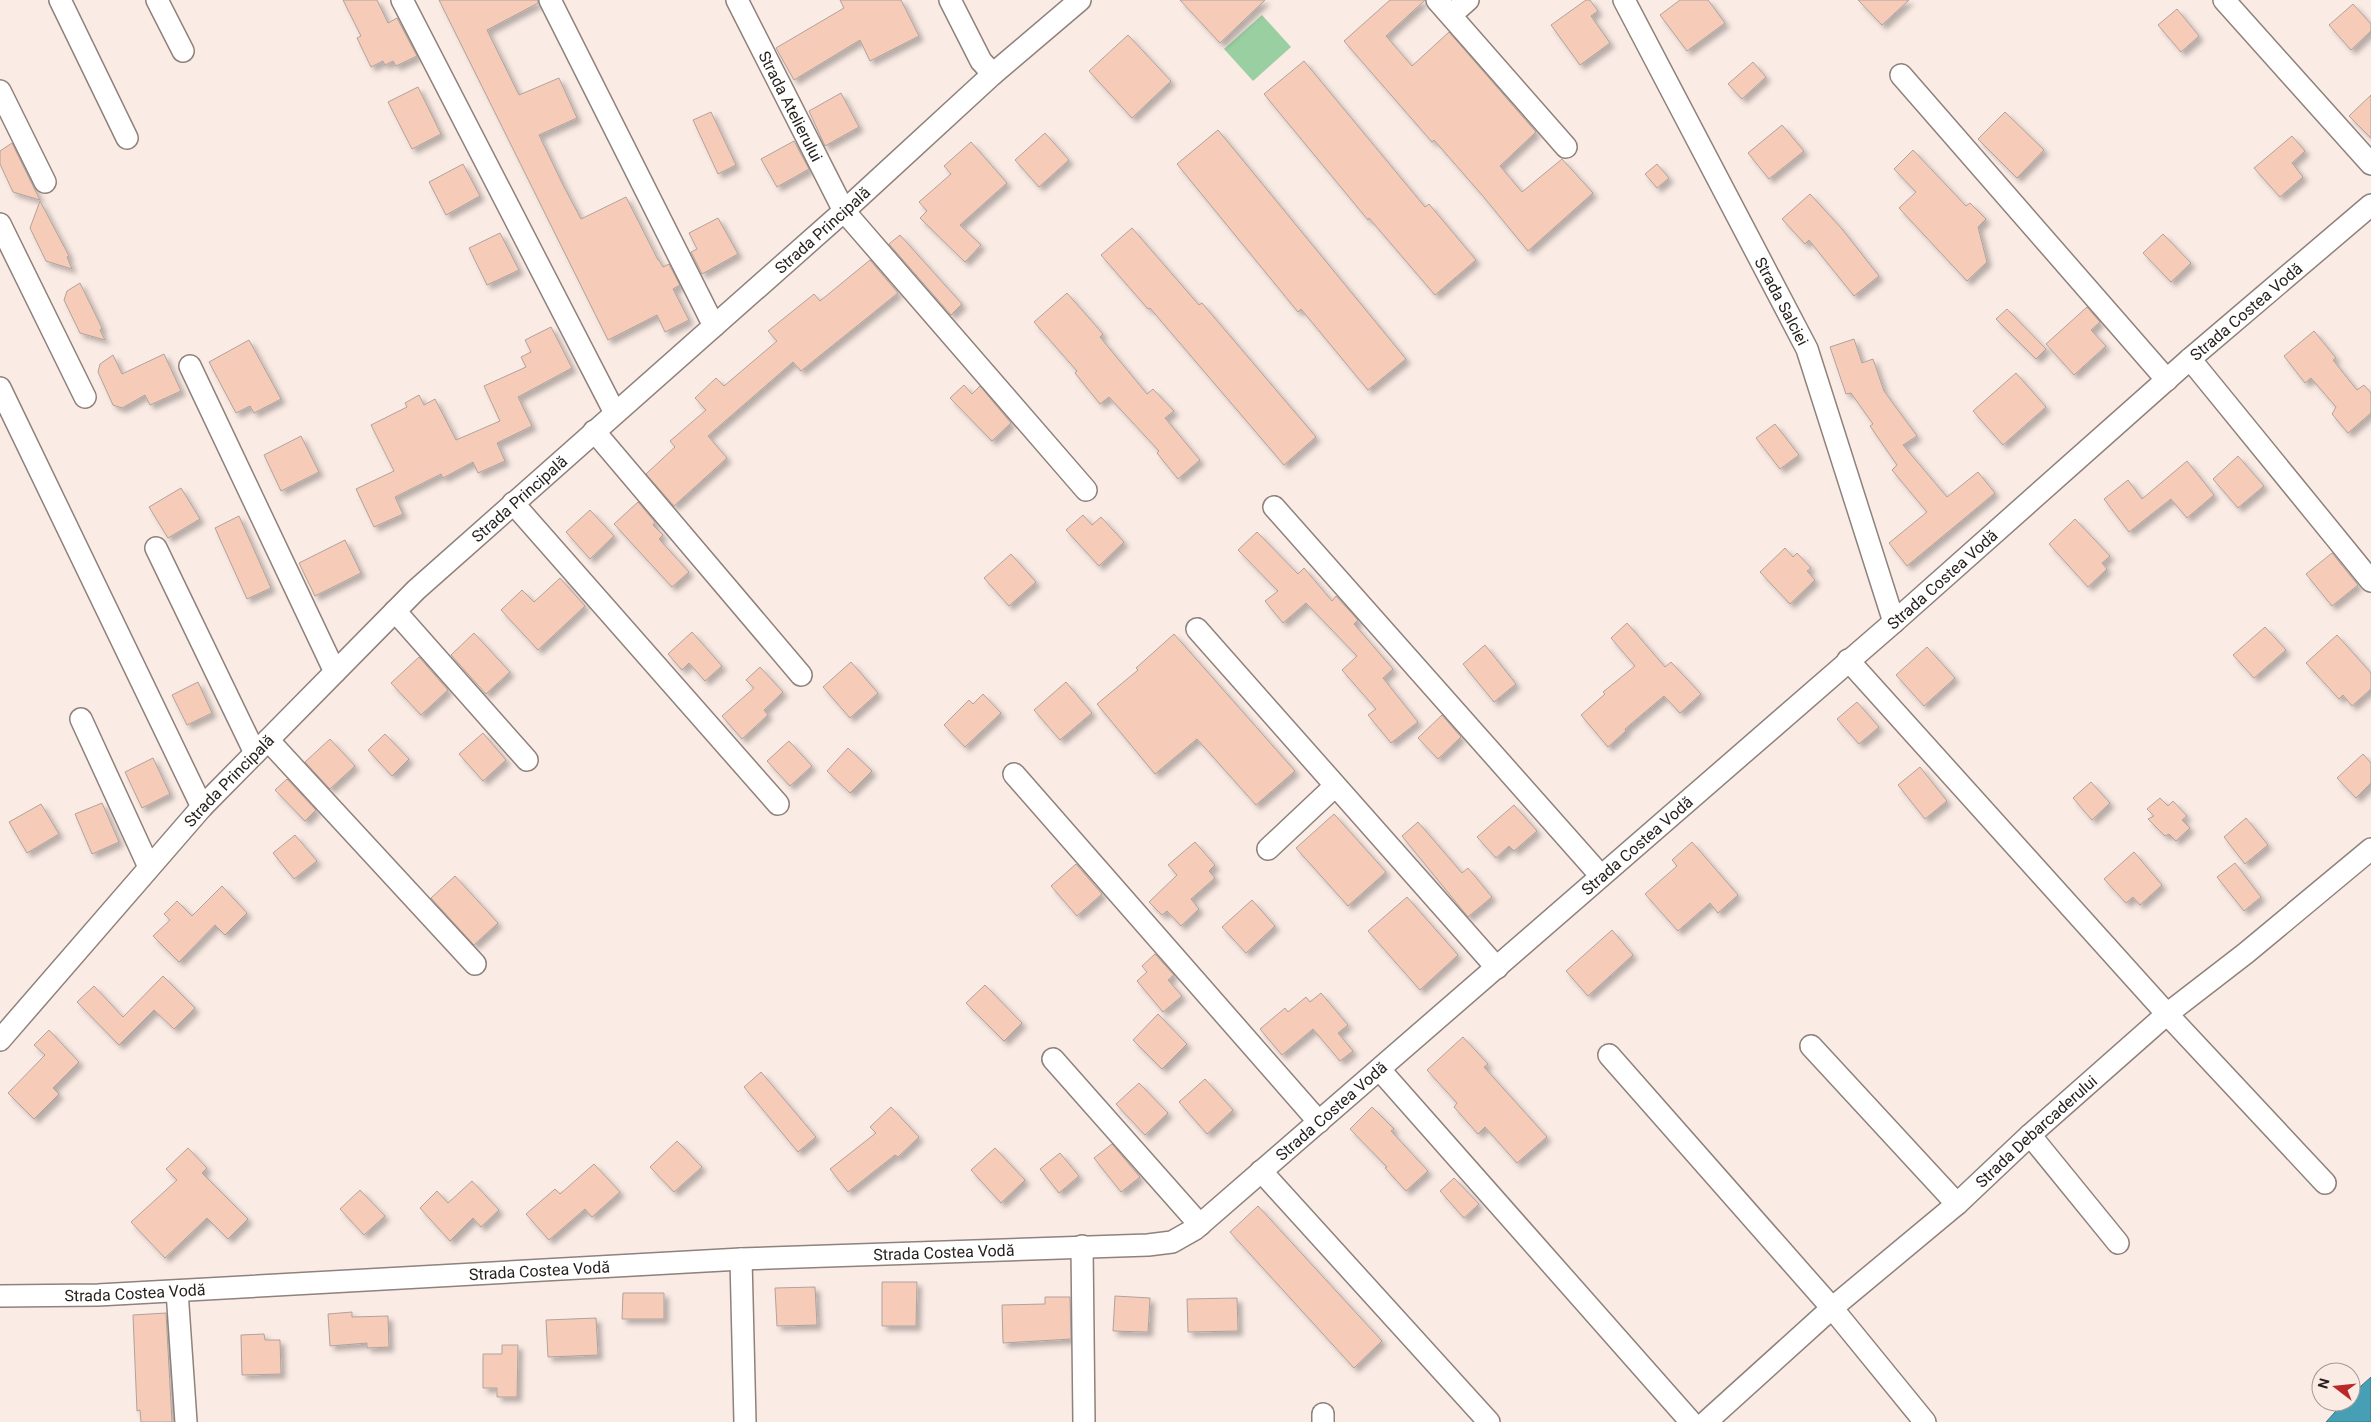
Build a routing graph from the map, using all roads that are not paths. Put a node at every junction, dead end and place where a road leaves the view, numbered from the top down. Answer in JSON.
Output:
{"nodes":[{"id":1,"x":60,"y":0,"type":"edge"},
{"id":2,"x":157,"y":0,"type":"edge"},
{"id":3,"x":402,"y":0,"type":"edge"},
{"id":4,"x":550,"y":0,"type":"edge"},
{"id":5,"x":737,"y":0,"type":"edge"},
{"id":6,"x":950,"y":0,"type":"edge"},
{"id":7,"x":1080,"y":0,"type":"edge"},
{"id":8,"x":1468,"y":0,"type":"edge"},
{"id":9,"x":1624,"y":0,"type":"edge"},
{"id":10,"x":2224,"y":0,"type":"edge"},
{"id":11,"x":1444,"y":8,"type":"edge"},
{"id":12,"x":182,"y":51,"type":"dead end"},
{"id":13,"x":993,"y":74,"type":"junction"},
{"id":14,"x":1902,"y":75,"type":"dead end"},
{"id":15,"x":0,"y":91,"type":"edge"},
{"id":16,"x":127,"y":138,"type":"dead end"},
{"id":17,"x":1566,"y":147,"type":"dead end"},
{"id":18,"x":2371,"y":164,"type":"edge"},
{"id":19,"x":45,"y":182,"type":"dead end"},
{"id":20,"x":2371,"y":205,"type":"edge"},
{"id":21,"x":844,"y":210,"type":"junction"},
{"id":22,"x":0,"y":224,"type":"edge"},
{"id":23,"x":714,"y":326,"type":"junction"},
{"id":24,"x":2190,"y":360,"type":"junction"},
{"id":25,"x":190,"y":366,"type":"dead end"},
{"id":26,"x":2167,"y":380,"type":"junction"},
{"id":27,"x":0,"y":388,"type":"edge"},
{"id":28,"x":84,"y":397,"type":"dead end"},
{"id":29,"x":615,"y":413,"type":"junction"},
{"id":30,"x":594,"y":431,"type":"junction"},
{"id":31,"x":1086,"y":490,"type":"dead end"},
{"id":32,"x":513,"y":503,"type":"junction"},
{"id":33,"x":1274,"y":507,"type":"dead end"},
{"id":34,"x":156,"y":548,"type":"dead end"},
{"id":35,"x":2371,"y":581,"type":"edge"},
{"id":36,"x":395,"y":611,"type":"junction"},
{"id":37,"x":1894,"y":622,"type":"junction"},
{"id":38,"x":1197,"y":629,"type":"dead end"},
{"id":39,"x":1848,"y":660,"type":"junction"},
{"id":40,"x":335,"y":672,"type":"junction"},
{"id":41,"x":801,"y":675,"type":"dead end"},
{"id":42,"x":81,"y":719,"type":"dead end"},
{"id":43,"x":262,"y":746,"type":"junction"},
{"id":44,"x":528,"y":760,"type":"dead end"},
{"id":45,"x":1014,"y":774,"type":"dead end"},
{"id":46,"x":1335,"y":786,"type":"junction"},
{"id":47,"x":778,"y":804,"type":"dead end"},
{"id":48,"x":202,"y":807,"type":"junction"},
{"id":49,"x":2371,"y":848,"type":"edge"},
{"id":50,"x":1268,"y":849,"type":"dead end"},
{"id":51,"x":149,"y":867,"type":"junction"},
{"id":52,"x":1601,"y":876,"type":"junction"},
{"id":53,"x":475,"y":964,"type":"dead end"},
{"id":54,"x":1497,"y":968,"type":"junction"},
{"id":55,"x":2167,"y":1014,"type":"junction"},
{"id":56,"x":0,"y":1040,"type":"edge"},
{"id":57,"x":1811,"y":1046,"type":"dead end"},
{"id":58,"x":1610,"y":1055,"type":"dead end"},
{"id":59,"x":1053,"y":1059,"type":"dead end"},
{"id":60,"x":1380,"y":1070,"type":"junction"},
{"id":61,"x":1319,"y":1122,"type":"junction"},
{"id":62,"x":2030,"y":1135,"type":"junction"},
{"id":63,"x":1260,"y":1171,"type":"junction"},
{"id":64,"x":2325,"y":1183,"type":"dead end"},
{"id":65,"x":1957,"y":1204,"type":"junction"},
{"id":66,"x":1200,"y":1225,"type":"junction"},
{"id":67,"x":2118,"y":1243,"type":"dead end"},
{"id":68,"x":1082,"y":1246,"type":"junction"},
{"id":69,"x":741,"y":1259,"type":"junction"},
{"id":70,"x":177,"y":1291,"type":"junction"},
{"id":71,"x":0,"y":1296,"type":"edge"},
{"id":72,"x":1832,"y":1308,"type":"junction"},
{"id":73,"x":186,"y":1422,"type":"edge"},
{"id":74,"x":745,"y":1422,"type":"edge"},
{"id":75,"x":1084,"y":1422,"type":"edge"},
{"id":76,"x":1489,"y":1422,"type":"edge"},
{"id":77,"x":1691,"y":1422,"type":"edge"},
{"id":78,"x":1706,"y":1422,"type":"edge"},
{"id":79,"x":1925,"y":1422,"type":"edge"}],
"edges":[{"from":1,"to":16,"type":"street"},
{"from":2,"to":12,"type":"street"},
{"from":3,"to":29,"type":"street"},
{"from":4,"to":23,"type":"street"},
{"from":5,"to":21,"type":"street","name":"Strada Atelierului"},
{"from":6,"to":13,"type":"street"},
{"from":7,"to":13,"type":"street","name":"Strada Principală"},
{"from":8,"to":11,"type":"street"},
{"from":9,"to":37,"type":"street","name":"Strada Salciei"},
{"from":10,"to":18,"type":"street"},
{"from":11,"to":17,"type":"street"},
{"from":13,"to":21,"type":"street","name":"Strada Principală"},
{"from":14,"to":26,"type":"street"},
{"from":15,"to":19,"type":"street"},
{"from":20,"to":24,"type":"street","name":"Strada Costea Vodă"},
{"from":21,"to":23,"type":"street","name":"Strada Principală"},
{"from":21,"to":31,"type":"street","name":"Strada Atelierului"},
{"from":22,"to":28,"type":"street"},
{"from":23,"to":29,"type":"street","name":"Strada Principală"},
{"from":24,"to":26,"type":"street","name":"Strada Costea Vodă"},
{"from":24,"to":35,"type":"street"},
{"from":25,"to":40,"type":"street"},
{"from":26,"to":37,"type":"street","name":"Strada Costea Vodă"},
{"from":27,"to":48,"type":"street"},
{"from":29,"to":30,"type":"street","name":"Strada Principală"},
{"from":30,"to":32,"type":"street","name":"Strada Principală"},
{"from":30,"to":41,"type":"street"},
{"from":32,"to":36,"type":"street","name":"Strada Principală"},
{"from":32,"to":47,"type":"street"},
{"from":33,"to":52,"type":"street"},
{"from":34,"to":43,"type":"street"},
{"from":36,"to":40,"type":"street","name":"Strada Principală"},
{"from":36,"to":44,"type":"street"},
{"from":37,"to":39,"type":"street","name":"Strada Costea Vodă"},
{"from":38,"to":46,"type":"street"},
{"from":39,"to":52,"type":"street","name":"Strada Costea Vodă"},
{"from":39,"to":55,"type":"street"},
{"from":40,"to":43,"type":"street","name":"Strada Principală"},
{"from":42,"to":51,"type":"street"},
{"from":43,"to":48,"type":"street","name":"Strada Principală"},
{"from":43,"to":53,"type":"street"},
{"from":45,"to":61,"type":"street"},
{"from":46,"to":50,"type":"street"},
{"from":46,"to":54,"type":"street"},
{"from":48,"to":51,"type":"street","name":"Strada Principală"},
{"from":49,"to":55,"type":"street","name":"Strada Debarcaderului"},
{"from":51,"to":56,"type":"street","name":"Strada Principală"},
{"from":52,"to":54,"type":"street","name":"Strada Costea Vodă"},
{"from":54,"to":60,"type":"street","name":"Strada Costea Vodă"},
{"from":55,"to":62,"type":"street","name":"Strada Debarcaderului"},
{"from":55,"to":64,"type":"street"},
{"from":57,"to":65,"type":"street"},
{"from":58,"to":72,"type":"street"},
{"from":59,"to":66,"type":"street"},
{"from":60,"to":61,"type":"street","name":"Strada Costea Vodă"},
{"from":60,"to":77,"type":"street"},
{"from":61,"to":63,"type":"street","name":"Strada Costea Vodă"},
{"from":62,"to":65,"type":"street","name":"Strada Debarcaderului"},
{"from":62,"to":67,"type":"street"},
{"from":63,"to":66,"type":"street","name":"Strada Costea Vodă"},
{"from":63,"to":76,"type":"street"},
{"from":65,"to":72,"type":"street","name":"Strada Debarcaderului"},
{"from":66,"to":68,"type":"street","name":"Strada Costea Vodă"},
{"from":68,"to":69,"type":"street","name":"Strada Costea Vodă"},
{"from":68,"to":75,"type":"street"},
{"from":69,"to":70,"type":"street","name":"Strada Costea Vodă"},
{"from":69,"to":74,"type":"street"},
{"from":70,"to":71,"type":"street","name":"Strada Costea Vodă"},
{"from":70,"to":73,"type":"street"},
{"from":72,"to":78,"type":"street","name":"Strada Debarcaderului"},
{"from":72,"to":79,"type":"street"}]}
